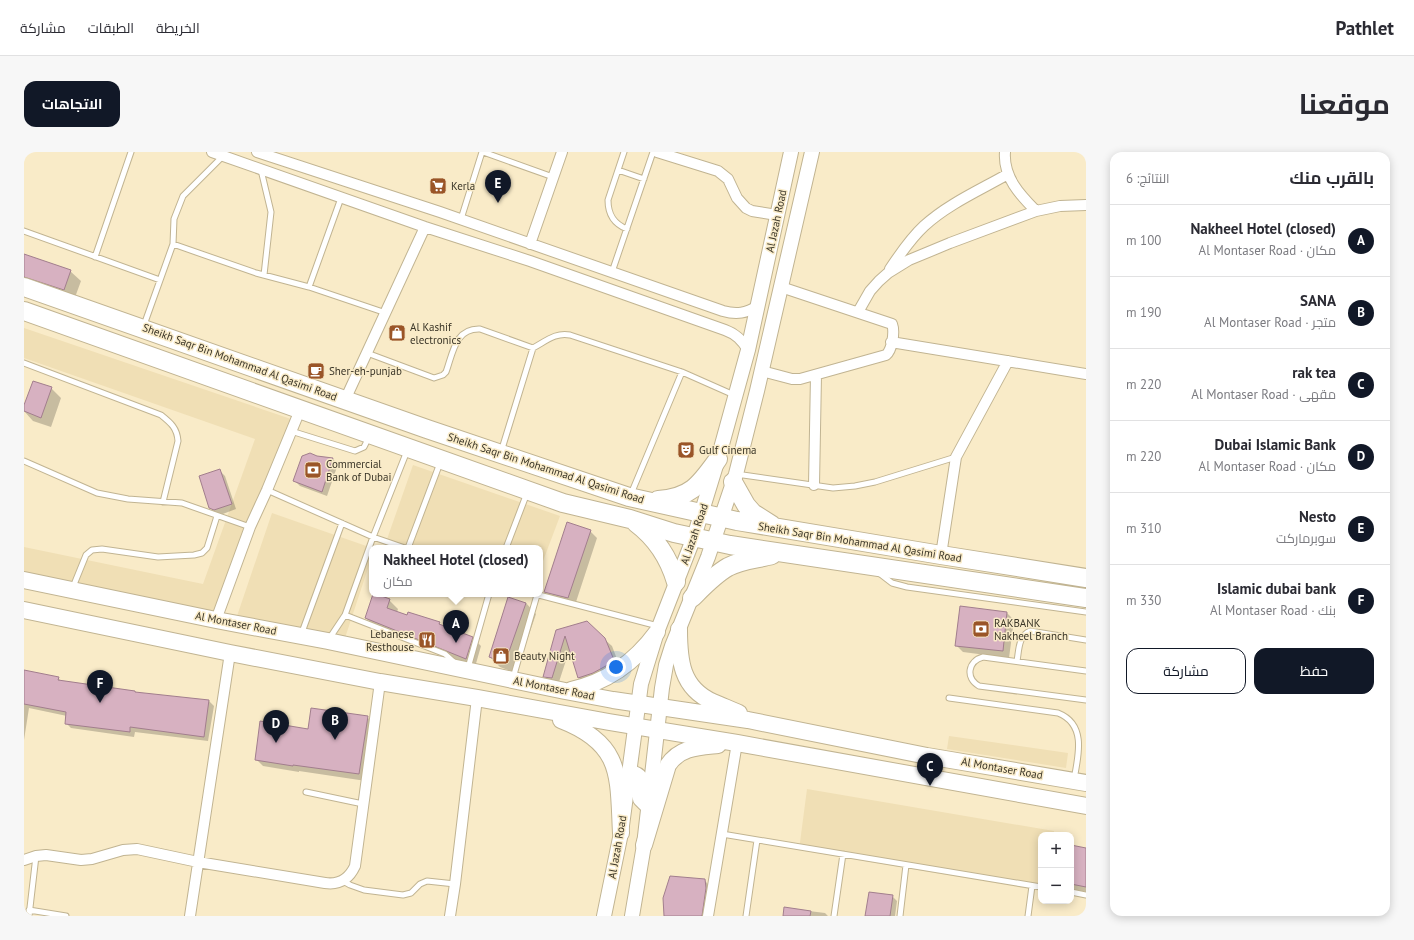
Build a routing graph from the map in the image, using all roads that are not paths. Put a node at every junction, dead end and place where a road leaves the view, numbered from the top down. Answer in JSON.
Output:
{"nodes":[{"id":1,"x":131,"y":152,"type":"edge"},
{"id":2,"x":212,"y":152,"type":"edge"},
{"id":3,"x":257,"y":152,"type":"edge"},
{"id":4,"x":482,"y":152,"type":"edge"},
{"id":5,"x":562,"y":152,"type":"edge"},
{"id":6,"x":624,"y":152,"type":"edge"},
{"id":7,"x":653,"y":152,"type":"edge"},
{"id":8,"x":657,"y":152,"type":"edge"},
{"id":9,"x":791,"y":152,"type":"edge"},
{"id":10,"x":812,"y":152,"type":"edge"},
{"id":11,"x":1005,"y":152,"type":"edge"},
{"id":12,"x":223,"y":156,"type":"junction"},
{"id":13,"x":285,"y":157,"type":"edge"},
{"id":14,"x":261,"y":169,"type":"junction"},
{"id":15,"x":618,"y":170,"type":"junction"},
{"id":16,"x":1008,"y":174,"type":"junction"},
{"id":17,"x":553,"y":177,"type":"junction"},
{"id":18,"x":644,"y":179,"type":"junction"},
{"id":19,"x":341,"y":198,"type":"junction"},
{"id":20,"x":1086,"y":205,"type":"edge"},
{"id":21,"x":1036,"y":211,"type":"junction"},
{"id":22,"x":777,"y":215,"type":"junction"},
{"id":23,"x":461,"y":220,"type":"junction"},
{"id":24,"x":426,"y":227,"type":"junction"},
{"id":25,"x":627,"y":229,"type":"junction"},
{"id":26,"x":24,"y":231,"type":"edge"},
{"id":27,"x":173,"y":244,"type":"junction"},
{"id":28,"x":530,"y":244,"type":"junction"},
{"id":29,"x":95,"y":257,"type":"junction"},
{"id":30,"x":612,"y":272,"type":"junction"},
{"id":31,"x":888,"y":273,"type":"junction"},
{"id":32,"x":264,"y":275,"type":"junction"},
{"id":33,"x":160,"y":280,"type":"junction"},
{"id":34,"x":24,"y":287,"type":"edge"},
{"id":35,"x":309,"y":287,"type":"junction"},
{"id":36,"x":781,"y":287,"type":"junction"},
{"id":37,"x":702,"y":304,"type":"junction"},
{"id":38,"x":758,"y":306,"type":"junction"},
{"id":39,"x":24,"y":311,"type":"edge"},
{"id":40,"x":858,"y":312,"type":"junction"},
{"id":41,"x":386,"y":313,"type":"junction"},
{"id":42,"x":698,"y":320,"type":"junction"},
{"id":43,"x":143,"y":328,"type":"junction"},
{"id":44,"x":891,"y":342,"type":"junction"},
{"id":45,"x":533,"y":348,"type":"junction"},
{"id":46,"x":748,"y":350,"type":"junction"},
{"id":47,"x":367,"y":353,"type":"junction"},
{"id":48,"x":1008,"y":361,"type":"junction"},
{"id":49,"x":24,"y":363,"type":"edge"},
{"id":50,"x":762,"y":371,"type":"junction"},
{"id":51,"x":682,"y":372,"type":"junction"},
{"id":52,"x":1086,"y":374,"type":"edge"},
{"id":53,"x":816,"y":375,"type":"junction"},
{"id":54,"x":736,"y":395,"type":"junction"},
{"id":55,"x":346,"y":400,"type":"junction"},
{"id":56,"x":300,"y":410,"type":"junction"},
{"id":57,"x":291,"y":431,"type":"junction"},
{"id":58,"x":370,"y":435,"type":"junction"},
{"id":59,"x":408,"y":449,"type":"junction"},
{"id":60,"x":501,"y":453,"type":"junction"},
{"id":61,"x":956,"y":457,"type":"junction"},
{"id":62,"x":718,"y":459,"type":"junction"},
{"id":63,"x":441,"y":460,"type":"junction"},
{"id":64,"x":24,"y":461,"type":"edge"},
{"id":65,"x":734,"y":478,"type":"junction"},
{"id":66,"x":814,"y":485,"type":"junction"},
{"id":67,"x":267,"y":490,"type":"junction"},
{"id":68,"x":528,"y":491,"type":"junction"},
{"id":69,"x":637,"y":499,"type":"junction"},
{"id":70,"x":163,"y":502,"type":"junction"},
{"id":71,"x":702,"y":514,"type":"junction"},
{"id":72,"x":217,"y":516,"type":"junction"},
{"id":73,"x":721,"y":518,"type":"junction"},
{"id":74,"x":630,"y":520,"type":"junction"},
{"id":75,"x":342,"y":523,"type":"junction"},
{"id":76,"x":250,"y":527,"type":"junction"},
{"id":77,"x":776,"y":528,"type":"junction"},
{"id":78,"x":373,"y":537,"type":"junction"},
{"id":79,"x":694,"y":537,"type":"junction"},
{"id":80,"x":713,"y":541,"type":"junction"},
{"id":81,"x":370,"y":545,"type":"edge"},
{"id":82,"x":397,"y":545,"type":"edge"},
{"id":83,"x":407,"y":545,"type":"edge"},
{"id":84,"x":507,"y":545,"type":"edge"},
{"id":85,"x":369,"y":548,"type":"edge"},
{"id":86,"x":783,"y":553,"type":"junction"},
{"id":87,"x":941,"y":556,"type":"junction"},
{"id":88,"x":873,"y":566,"type":"junction"},
{"id":89,"x":1086,"y":578,"type":"edge"},
{"id":90,"x":24,"y":580,"type":"edge"},
{"id":91,"x":676,"y":582,"type":"junction"},
{"id":92,"x":72,"y":590,"type":"junction"},
{"id":93,"x":543,"y":596,"type":"edge"},
{"id":94,"x":488,"y":597,"type":"edge"},
{"id":95,"x":535,"y":597,"type":"edge"},
{"id":96,"x":692,"y":598,"type":"junction"},
{"id":97,"x":1086,"y":598,"type":"edge"},
{"id":98,"x":25,"y":611,"type":"edge"},
{"id":99,"x":1086,"y":612,"type":"edge"},
{"id":100,"x":345,"y":615,"type":"junction"},
{"id":101,"x":216,"y":620,"type":"junction"},
{"id":102,"x":658,"y":629,"type":"junction"},
{"id":103,"x":679,"y":629,"type":"junction"},
{"id":104,"x":300,"y":636,"type":"junction"},
{"id":105,"x":1086,"y":640,"type":"edge"},
{"id":106,"x":328,"y":641,"type":"junction"},
{"id":107,"x":230,"y":654,"type":"junction"},
{"id":108,"x":1017,"y":662,"type":"junction"},
{"id":109,"x":465,"y":670,"type":"junction"},
{"id":110,"x":1086,"y":671,"type":"edge"},
{"id":111,"x":512,"y":680,"type":"junction"},
{"id":112,"x":380,"y":682,"type":"junction"},
{"id":113,"x":565,"y":691,"type":"junction"},
{"id":114,"x":477,"y":698,"type":"junction"},
{"id":115,"x":949,"y":698,"type":"dead end"},
{"id":116,"x":1086,"y":700,"type":"edge"},
{"id":117,"x":638,"y":704,"type":"junction"},
{"id":118,"x":528,"y":707,"type":"junction"},
{"id":119,"x":660,"y":707,"type":"junction"},
{"id":120,"x":748,"y":720,"type":"junction"},
{"id":121,"x":635,"y":726,"type":"junction"},
{"id":122,"x":658,"y":730,"type":"junction"},
{"id":123,"x":737,"y":743,"type":"junction"},
{"id":124,"x":629,"y":772,"type":"junction"},
{"id":125,"x":1080,"y":781,"type":"edge"},
{"id":126,"x":306,"y":792,"type":"dead end"},
{"id":127,"x":363,"y":804,"type":"junction"},
{"id":128,"x":649,"y":806,"type":"junction"},
{"id":129,"x":1086,"y":806,"type":"edge"},
{"id":130,"x":621,"y":834,"type":"junction"},
{"id":131,"x":722,"y":834,"type":"junction"},
{"id":132,"x":757,"y":840,"type":"junction"},
{"id":133,"x":644,"y":845,"type":"junction"},
{"id":134,"x":843,"y":854,"type":"junction"},
{"id":135,"x":36,"y":856,"type":"junction"},
{"id":136,"x":24,"y":860,"type":"edge"},
{"id":137,"x":198,"y":862,"type":"junction"},
{"id":138,"x":906,"y":865,"type":"junction"},
{"id":139,"x":343,"y":881,"type":"junction"},
{"id":140,"x":455,"y":884,"type":"junction"},
{"id":141,"x":1032,"y":886,"type":"junction"},
{"id":142,"x":1038,"y":887,"type":"edge"},
{"id":143,"x":1074,"y":893,"type":"edge"},
{"id":144,"x":1086,"y":895,"type":"edge"},
{"id":145,"x":29,"y":910,"type":"junction"},
{"id":146,"x":29,"y":916,"type":"edge"},
{"id":147,"x":66,"y":916,"type":"edge"},
{"id":148,"x":190,"y":916,"type":"edge"},
{"id":149,"x":450,"y":916,"type":"edge"},
{"id":150,"x":604,"y":916,"type":"edge"},
{"id":151,"x":632,"y":916,"type":"edge"},
{"id":152,"x":708,"y":916,"type":"edge"},
{"id":153,"x":746,"y":916,"type":"edge"},
{"id":154,"x":834,"y":916,"type":"edge"},
{"id":155,"x":900,"y":916,"type":"edge"},
{"id":156,"x":1028,"y":916,"type":"edge"}],
"edges":[{"from":1,"to":29,"type":"lane"},
{"from":2,"to":12,"type":"street"},
{"from":3,"to":13,"type":"street"},
{"from":4,"to":17,"type":"lane"},
{"from":4,"to":23,"type":"lane"},
{"from":5,"to":17,"type":"street"},
{"from":6,"to":15,"type":"lane"},
{"from":7,"to":18,"type":"lane"},
{"from":8,"to":22,"type":"street"},
{"from":9,"to":22,"type":"main road","name":"Al Jazah Road"},
{"from":10,"to":36,"type":"main road","name":"Al Jazah Road"},
{"from":11,"to":16,"type":"street"},
{"from":12,"to":14,"type":"street"},
{"from":12,"to":27,"type":"lane"},
{"from":13,"to":23,"type":"street"},
{"from":14,"to":19,"type":"street"},
{"from":14,"to":32,"type":"lane"},
{"from":15,"to":18,"type":"lane"},
{"from":15,"to":25,"type":"lane"},
{"from":16,"to":21,"type":"street"},
{"from":16,"to":31,"type":"street"},
{"from":17,"to":28,"type":"street"},
{"from":18,"to":25,"type":"lane"},
{"from":19,"to":24,"type":"street"},
{"from":19,"to":35,"type":"lane"},
{"from":20,"to":21,"type":"street"},
{"from":21,"to":31,"type":"street"},
{"from":22,"to":38,"type":"main road","name":"Al Jazah Road"},
{"from":23,"to":28,"type":"street"},
{"from":24,"to":41,"type":"street"},
{"from":24,"to":42,"type":"street"},
{"from":25,"to":30,"type":"lane"},
{"from":26,"to":29,"type":"lane"},
{"from":27,"to":32,"type":"lane"},
{"from":27,"to":33,"type":"lane"},
{"from":28,"to":30,"type":"street"},
{"from":29,"to":33,"type":"lane"},
{"from":30,"to":37,"type":"street"},
{"from":31,"to":40,"type":"street"},
{"from":32,"to":35,"type":"lane"},
{"from":33,"to":43,"type":"lane"},
{"from":34,"to":43,"type":"highway","name":"Sheikh Saqr Bin Mohammad Al Qasimi Road"},
{"from":35,"to":41,"type":"lane"},
{"from":36,"to":40,"type":"street"},
{"from":36,"to":50,"type":"main road","name":"Al Jazah Road"},
{"from":37,"to":38,"type":"street"},
{"from":37,"to":42,"type":"street"},
{"from":38,"to":46,"type":"main road","name":"Al Jazah Road"},
{"from":39,"to":56,"type":"highway","name":"Sheikh Saqr Bin Mohammad Al Qasimi Road"},
{"from":40,"to":44,"type":"street"},
{"from":41,"to":47,"type":"street"},
{"from":42,"to":46,"type":"street"},
{"from":43,"to":55,"type":"highway","name":"Sheikh Saqr Bin Mohammad Al Qasimi Road"},
{"from":44,"to":48,"type":"street"},
{"from":44,"to":53,"type":"street"},
{"from":45,"to":47,"type":"lane"},
{"from":45,"to":51,"type":"lane"},
{"from":45,"to":60,"type":"lane"},
{"from":46,"to":54,"type":"main road","name":"Al Jazah Road"},
{"from":47,"to":55,"type":"street"},
{"from":48,"to":52,"type":"street"},
{"from":48,"to":61,"type":"street"},
{"from":49,"to":70,"type":"lane"},
{"from":50,"to":53,"type":"street"},
{"from":50,"to":65,"type":"main road","name":"Al Jazah Road"},
{"from":51,"to":54,"type":"lane"},
{"from":51,"to":69,"type":"lane"},
{"from":53,"to":66,"type":"street"},
{"from":54,"to":62,"type":"main road","name":"Al Jazah Road"},
{"from":55,"to":60,"type":"highway","name":"Sheikh Saqr Bin Mohammad Al Qasimi Road"},
{"from":56,"to":57,"type":"street"},
{"from":56,"to":58,"type":"highway","name":"Sheikh Saqr Bin Mohammad Al Qasimi Road"},
{"from":57,"to":58,"type":"lane"},
{"from":57,"to":67,"type":"street"},
{"from":58,"to":59,"type":"highway","name":"Sheikh Saqr Bin Mohammad Al Qasimi Road"},
{"from":59,"to":63,"type":"highway","name":"Sheikh Saqr Bin Mohammad Al Qasimi Road"},
{"from":59,"to":78,"type":"lane"},
{"from":60,"to":69,"type":"highway","name":"Sheikh Saqr Bin Mohammad Al Qasimi Road"},
{"from":61,"to":66,"type":"lane"},
{"from":61,"to":87,"type":"street"},
{"from":62,"to":69,"type":"highway"},
{"from":62,"to":71,"type":"main road","name":"Al Jazah Road"},
{"from":63,"to":68,"type":"highway","name":"Sheikh Saqr Bin Mohammad Al Qasimi Road"},
{"from":63,"to":83,"type":"lane"},
{"from":64,"to":70,"type":"lane"},
{"from":65,"to":66,"type":"lane"},
{"from":65,"to":73,"type":"main road","name":"Al Jazah Road"},
{"from":65,"to":77,"type":"highway"},
{"from":67,"to":75,"type":"lane"},
{"from":67,"to":76,"type":"street"},
{"from":68,"to":74,"type":"highway","name":"Sheikh Saqr Bin Mohammad Al Qasimi Road"},
{"from":68,"to":84,"type":"lane"},
{"from":69,"to":71,"type":"highway","name":"Sheikh Saqr Bin Mohammad Al Qasimi Road"},
{"from":70,"to":72,"type":"lane"},
{"from":71,"to":73,"type":"highway","name":"Sheikh Saqr Bin Mohammad Al Qasimi Road"},
{"from":71,"to":79,"type":"main road","name":"Al Jazah Road"},
{"from":72,"to":76,"type":"lane"},
{"from":72,"to":92,"type":"lane"},
{"from":73,"to":77,"type":"highway","name":"Sheikh Saqr Bin Mohammad Al Qasimi Road"},
{"from":73,"to":80,"type":"main road","name":"Al Jazah Road"},
{"from":74,"to":79,"type":"highway","name":"Sheikh Saqr Bin Mohammad Al Qasimi Road"},
{"from":74,"to":91,"type":"highway"},
{"from":75,"to":78,"type":"lane"},
{"from":75,"to":104,"type":"lane"},
{"from":76,"to":101,"type":"street"},
{"from":77,"to":87,"type":"highway","name":"Sheikh Saqr Bin Mohammad Al Qasimi Road"},
{"from":78,"to":81,"type":"lane"},
{"from":78,"to":82,"type":"lane"},
{"from":79,"to":80,"type":"highway","name":"Sheikh Saqr Bin Mohammad Al Qasimi Road"},
{"from":79,"to":91,"type":"main road","name":"Al Jazah Road"},
{"from":80,"to":86,"type":"highway","name":"Sheikh Saqr Bin Mohammad Al Qasimi Road"},
{"from":80,"to":96,"type":"main road","name":"Al Jazah Road"},
{"from":85,"to":100,"type":"lane"},
{"from":86,"to":88,"type":"highway","name":"Sheikh Saqr Bin Mohammad Al Qasimi Road"},
{"from":86,"to":96,"type":"highway"},
{"from":87,"to":89,"type":"highway","name":"Sheikh Saqr Bin Mohammad Al Qasimi Road"},
{"from":88,"to":97,"type":"highway","name":"Sheikh Saqr Bin Mohammad Al Qasimi Road"},
{"from":88,"to":99,"type":"lane"},
{"from":90,"to":92,"type":"main road","name":"Al Montaser Road"},
{"from":91,"to":102,"type":"main road","name":"Al Jazah Road"},
{"from":92,"to":101,"type":"main road","name":"Al Montaser Road"},
{"from":93,"to":102,"type":"lane"},
{"from":94,"to":109,"type":"lane"},
{"from":95,"to":111,"type":"lane"},
{"from":96,"to":103,"type":"main road","name":"Al Jazah Road"},
{"from":98,"to":107,"type":"main road","name":"Al Montaser Road"},
{"from":100,"to":106,"type":"lane"},
{"from":100,"to":109,"type":"lane"},
{"from":101,"to":104,"type":"main road","name":"Al Montaser Road"},
{"from":102,"to":113,"type":"main road"},
{"from":102,"to":117,"type":"main road","name":"Al Jazah Road"},
{"from":103,"to":119,"type":"main road","name":"Al Jazah Road"},
{"from":103,"to":120,"type":"main road"},
{"from":104,"to":106,"type":"main road","name":"Al Montaser Road"},
{"from":105,"to":108,"type":"lane"},
{"from":106,"to":109,"type":"main road","name":"Al Montaser Road"},
{"from":107,"to":112,"type":"main road","name":"Al Montaser Road"},
{"from":107,"to":137,"type":"street"},
{"from":108,"to":110,"type":"lane"},
{"from":108,"to":116,"type":"lane"},
{"from":109,"to":111,"type":"main road","name":"Al Montaser Road"},
{"from":111,"to":113,"type":"main road","name":"Al Montaser Road"},
{"from":112,"to":114,"type":"main road","name":"Al Montaser Road"},
{"from":112,"to":127,"type":"street"},
{"from":113,"to":117,"type":"main road","name":"Al Montaser Road"},
{"from":114,"to":118,"type":"main road","name":"Al Montaser Road"},
{"from":114,"to":140,"type":"street"},
{"from":115,"to":125,"type":"lane"},
{"from":117,"to":119,"type":"main road","name":"Al Montaser Road"},
{"from":117,"to":121,"type":"main road","name":"Al Jazah Road"},
{"from":118,"to":121,"type":"main road","name":"Al Montaser Road"},
{"from":118,"to":130,"type":"main road"},
{"from":119,"to":120,"type":"main road","name":"Al Montaser Road"},
{"from":119,"to":122,"type":"main road","name":"Al Jazah Road"},
{"from":120,"to":125,"type":"main road","name":"Al Montaser Road"},
{"from":121,"to":122,"type":"main road","name":"Al Montaser Road"},
{"from":121,"to":124,"type":"main road","name":"Al Jazah Road"},
{"from":122,"to":123,"type":"main road","name":"Al Montaser Road"},
{"from":122,"to":128,"type":"main road","name":"Al Jazah Road"},
{"from":123,"to":129,"type":"main road","name":"Al Montaser Road"},
{"from":123,"to":131,"type":"street"},
{"from":123,"to":133,"type":"main road"},
{"from":124,"to":128,"type":"main road"},
{"from":124,"to":130,"type":"main road","name":"Al Jazah Road"},
{"from":126,"to":127,"type":"lane"},
{"from":127,"to":139,"type":"street"},
{"from":128,"to":133,"type":"main road","name":"Al Jazah Road"},
{"from":130,"to":150,"type":"main road","name":"Al Jazah Road"},
{"from":131,"to":132,"type":"lane"},
{"from":131,"to":152,"type":"street"},
{"from":132,"to":134,"type":"lane"},
{"from":132,"to":153,"type":"lane"},
{"from":133,"to":151,"type":"main road","name":"Al Jazah Road"},
{"from":134,"to":138,"type":"lane"},
{"from":134,"to":154,"type":"lane"},
{"from":135,"to":136,"type":"street"},
{"from":135,"to":137,"type":"street"},
{"from":135,"to":145,"type":"lane"},
{"from":137,"to":139,"type":"street"},
{"from":137,"to":148,"type":"street"},
{"from":138,"to":141,"type":"lane"},
{"from":138,"to":155,"type":"lane"},
{"from":139,"to":140,"type":"lane"},
{"from":140,"to":149,"type":"street"},
{"from":141,"to":142,"type":"lane"},
{"from":141,"to":156,"type":"lane"},
{"from":143,"to":144,"type":"lane"},
{"from":145,"to":146,"type":"lane"},
{"from":145,"to":147,"type":"lane"}]}
